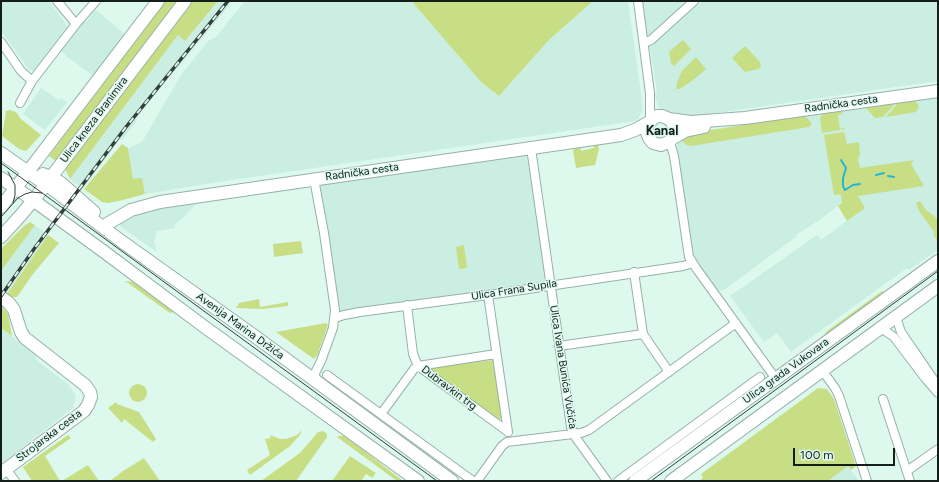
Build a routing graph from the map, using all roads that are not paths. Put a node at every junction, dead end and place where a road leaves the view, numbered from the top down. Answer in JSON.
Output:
{"nodes":[{"id":1,"x":57,"y":1,"type":"edge"},
{"id":2,"x":96,"y":1,"type":"edge"},
{"id":3,"x":158,"y":1,"type":"edge"},
{"id":4,"x":185,"y":1,"type":"edge"},
{"id":5,"x":638,"y":1,"type":"edge"},
{"id":6,"x":694,"y":1,"type":"edge"},
{"id":7,"x":76,"y":24,"type":"junction"},
{"id":8,"x":1,"y":42,"type":"edge"},
{"id":9,"x":644,"y":43,"type":"junction"},
{"id":10,"x":32,"y":81,"type":"junction"},
{"id":11,"x":938,"y":91,"type":"edge"},
{"id":12,"x":650,"y":93,"type":"junction"},
{"id":13,"x":20,"y":103,"type":"dead end"},
{"id":14,"x":665,"y":118,"type":"junction"},
{"id":15,"x":744,"y":118,"type":"junction"},
{"id":16,"x":650,"y":121,"type":"junction"},
{"id":17,"x":621,"y":135,"type":"junction"},
{"id":18,"x":671,"y":140,"type":"junction"},
{"id":19,"x":651,"y":141,"type":"junction"},
{"id":20,"x":530,"y":148,"type":"junction"},
{"id":21,"x":1,"y":153,"type":"edge"},
{"id":22,"x":28,"y":172,"type":"junction"},
{"id":23,"x":1,"y":178,"type":"edge"},
{"id":24,"x":314,"y":179,"type":"junction"},
{"id":25,"x":48,"y":180,"type":"junction"},
{"id":26,"x":16,"y":188,"type":"junction"},
{"id":27,"x":33,"y":200,"type":"junction"},
{"id":28,"x":1,"y":207,"type":"edge"},
{"id":29,"x":107,"y":224,"type":"junction"},
{"id":30,"x":1,"y":237,"type":"edge"},
{"id":31,"x":121,"y":241,"type":"junction"},
{"id":32,"x":938,"y":261,"type":"edge"},
{"id":33,"x":693,"y":263,"type":"junction"},
{"id":34,"x":634,"y":272,"type":"junction"},
{"id":35,"x":550,"y":285,"type":"junction"},
{"id":36,"x":938,"y":286,"type":"edge"},
{"id":37,"x":488,"y":295,"type":"junction"},
{"id":38,"x":1,"y":297,"type":"edge"},
{"id":39,"x":407,"y":305,"type":"junction"},
{"id":40,"x":896,"y":317,"type":"junction"},
{"id":41,"x":335,"y":318,"type":"junction"},
{"id":42,"x":736,"y":323,"type":"junction"},
{"id":43,"x":881,"y":328,"type":"junction"},
{"id":44,"x":643,"y":334,"type":"junction"},
{"id":45,"x":559,"y":346,"type":"junction"},
{"id":46,"x":496,"y":354,"type":"junction"},
{"id":47,"x":418,"y":366,"type":"junction"},
{"id":48,"x":822,"y":370,"type":"junction"},
{"id":49,"x":669,"y":372,"type":"junction"},
{"id":50,"x":328,"y":375,"type":"dead end"},
{"id":51,"x":760,"y":378,"type":"dead end"},
{"id":52,"x":776,"y":379,"type":"junction"},
{"id":53,"x":316,"y":382,"type":"junction"},
{"id":54,"x":938,"y":387,"type":"edge"},
{"id":55,"x":938,"y":393,"type":"edge"},
{"id":56,"x":883,"y":400,"type":"dead end"},
{"id":57,"x":381,"y":414,"type":"junction"},
{"id":58,"x":507,"y":431,"type":"junction"},
{"id":59,"x":573,"y":433,"type":"junction"},
{"id":60,"x":509,"y":441,"type":"junction"},
{"id":61,"x":938,"y":449,"type":"edge"},
{"id":62,"x":4,"y":471,"type":"edge"},
{"id":63,"x":907,"y":471,"type":"junction"},
{"id":64,"x":15,"y":481,"type":"edge"},
{"id":65,"x":418,"y":481,"type":"edge"},
{"id":66,"x":452,"y":481,"type":"edge"},
{"id":67,"x":473,"y":481,"type":"edge"},
{"id":68,"x":477,"y":481,"type":"edge"},
{"id":69,"x":607,"y":481,"type":"edge"},
{"id":70,"x":618,"y":481,"type":"edge"},
{"id":71,"x":635,"y":481,"type":"edge"},
{"id":72,"x":671,"y":481,"type":"edge"},
{"id":73,"x":867,"y":481,"type":"edge"},
{"id":74,"x":910,"y":481,"type":"edge"}],
"edges":[{"from":1,"to":7,"type":"street"},
{"from":2,"to":7,"type":"street"},
{"from":3,"to":22,"type":"main road","name":"Ulica kneza Branimira"},
{"from":4,"to":25,"type":"main road","name":"Ulica kneza Branimira"},
{"from":5,"to":9,"type":"street"},
{"from":6,"to":9,"type":"street"},
{"from":7,"to":10,"type":"street"},
{"from":8,"to":10,"type":"street"},
{"from":9,"to":12,"type":"street"},
{"from":10,"to":13,"type":"street"},
{"from":11,"to":15,"type":"main road","name":"Radnička cesta"},
{"from":12,"to":14,"type":"street"},
{"from":12,"to":16,"type":"street"},
{"from":14,"to":15,"type":"main road","name":"Radnička cesta"},
{"from":14,"to":16,"type":"main road"},
{"from":14,"to":18,"type":"main road"},
{"from":15,"to":18,"type":"main road","name":"Radnička cesta"},
{"from":16,"to":17,"type":"main road","name":"Radnička cesta"},
{"from":16,"to":19,"type":"main road"},
{"from":17,"to":19,"type":"main road","name":"Radnička cesta"},
{"from":17,"to":20,"type":"main road","name":"Radnička cesta"},
{"from":18,"to":19,"type":"main road"},
{"from":18,"to":33,"type":"street"},
{"from":20,"to":24,"type":"main road","name":"Radnička cesta"},
{"from":20,"to":35,"type":"street","name":"Ulica Ivana Bunića Vučića"},
{"from":21,"to":22,"type":"main road","name":"Avenija Marina Držića"},
{"from":22,"to":25,"type":"main road","name":"Avenija Marina Držića"},
{"from":22,"to":26,"type":"main road","name":"Ulica kneza Branimira"},
{"from":23,"to":26,"type":"main road","name":"Avenija Marina Držića"},
{"from":24,"to":29,"type":"main road","name":"Radnička cesta"},
{"from":24,"to":41,"type":"street"},
{"from":25,"to":27,"type":"main road","name":"Ulica kneza Branimira"},
{"from":25,"to":29,"type":"main road"},
{"from":25,"to":31,"type":"main road","name":"Avenija Marina Držića"},
{"from":26,"to":27,"type":"main road","name":"Avenija Marina Držića"},
{"from":26,"to":28,"type":"main road","name":"Ulica kneza Branimira"},
{"from":27,"to":30,"type":"main road","name":"Ulica kneza Branimira"},
{"from":27,"to":65,"type":"main road","name":"Avenija Marina Držića"},
{"from":29,"to":31,"type":"main road"},
{"from":31,"to":53,"type":"main road","name":"Avenija Marina Držića"},
{"from":32,"to":52,"type":"main road","name":"Ulica grada Vukovara"},
{"from":33,"to":34,"type":"street","name":"Ulica Frana Supila"},
{"from":33,"to":42,"type":"street"},
{"from":34,"to":35,"type":"street","name":"Ulica Frana Supila"},
{"from":34,"to":44,"type":"street"},
{"from":35,"to":37,"type":"street","name":"Ulica Frana Supila"},
{"from":35,"to":45,"type":"street","name":"Ulica Ivana Bunića Vučića"},
{"from":36,"to":40,"type":"main road","name":"Ulica grada Vukovara"},
{"from":37,"to":39,"type":"street","name":"Ulica Frana Supila"},
{"from":37,"to":46,"type":"street"},
{"from":38,"to":62,"type":"main road","name":"Strojarska cesta"},
{"from":39,"to":41,"type":"street","name":"Ulica Frana Supila"},
{"from":39,"to":47,"type":"street"},
{"from":40,"to":43,"type":"main road","name":"Ulica grada Vukovara"},
{"from":40,"to":54,"type":"street"},
{"from":41,"to":53,"type":"street"},
{"from":42,"to":49,"type":"street"},
{"from":42,"to":52,"type":"street"},
{"from":43,"to":48,"type":"main road","name":"Ulica grada Vukovara"},
{"from":43,"to":55,"type":"street"},
{"from":44,"to":45,"type":"street"},
{"from":44,"to":49,"type":"street"},
{"from":45,"to":59,"type":"street","name":"Ulica Ivana Bunića Vučića"},
{"from":46,"to":47,"type":"street","name":"Dubravkin trg"},
{"from":46,"to":58,"type":"street"},
{"from":47,"to":57,"type":"street"},
{"from":47,"to":58,"type":"street","name":"Dubravkin trg"},
{"from":48,"to":72,"type":"main road","name":"Ulica grada Vukovara"},
{"from":48,"to":73,"type":"street"},
{"from":49,"to":59,"type":"street"},
{"from":50,"to":57,"type":"street"},
{"from":51,"to":70,"type":"street","name":"Ulica grada Vukovara"},
{"from":52,"to":71,"type":"main road","name":"Ulica grada Vukovara"},
{"from":53,"to":66,"type":"main road","name":"Avenija Marina Držića"},
{"from":56,"to":63,"type":"street"},
{"from":57,"to":67,"type":"street"},
{"from":58,"to":60,"type":"street"},
{"from":59,"to":60,"type":"street"},
{"from":59,"to":69,"type":"street","name":"Ulica Ivana Bunića Vučića"},
{"from":60,"to":68,"type":"street"},
{"from":61,"to":63,"type":"street"},
{"from":62,"to":64,"type":"street","name":"Strojarska cesta"},
{"from":63,"to":74,"type":"street"}]}
